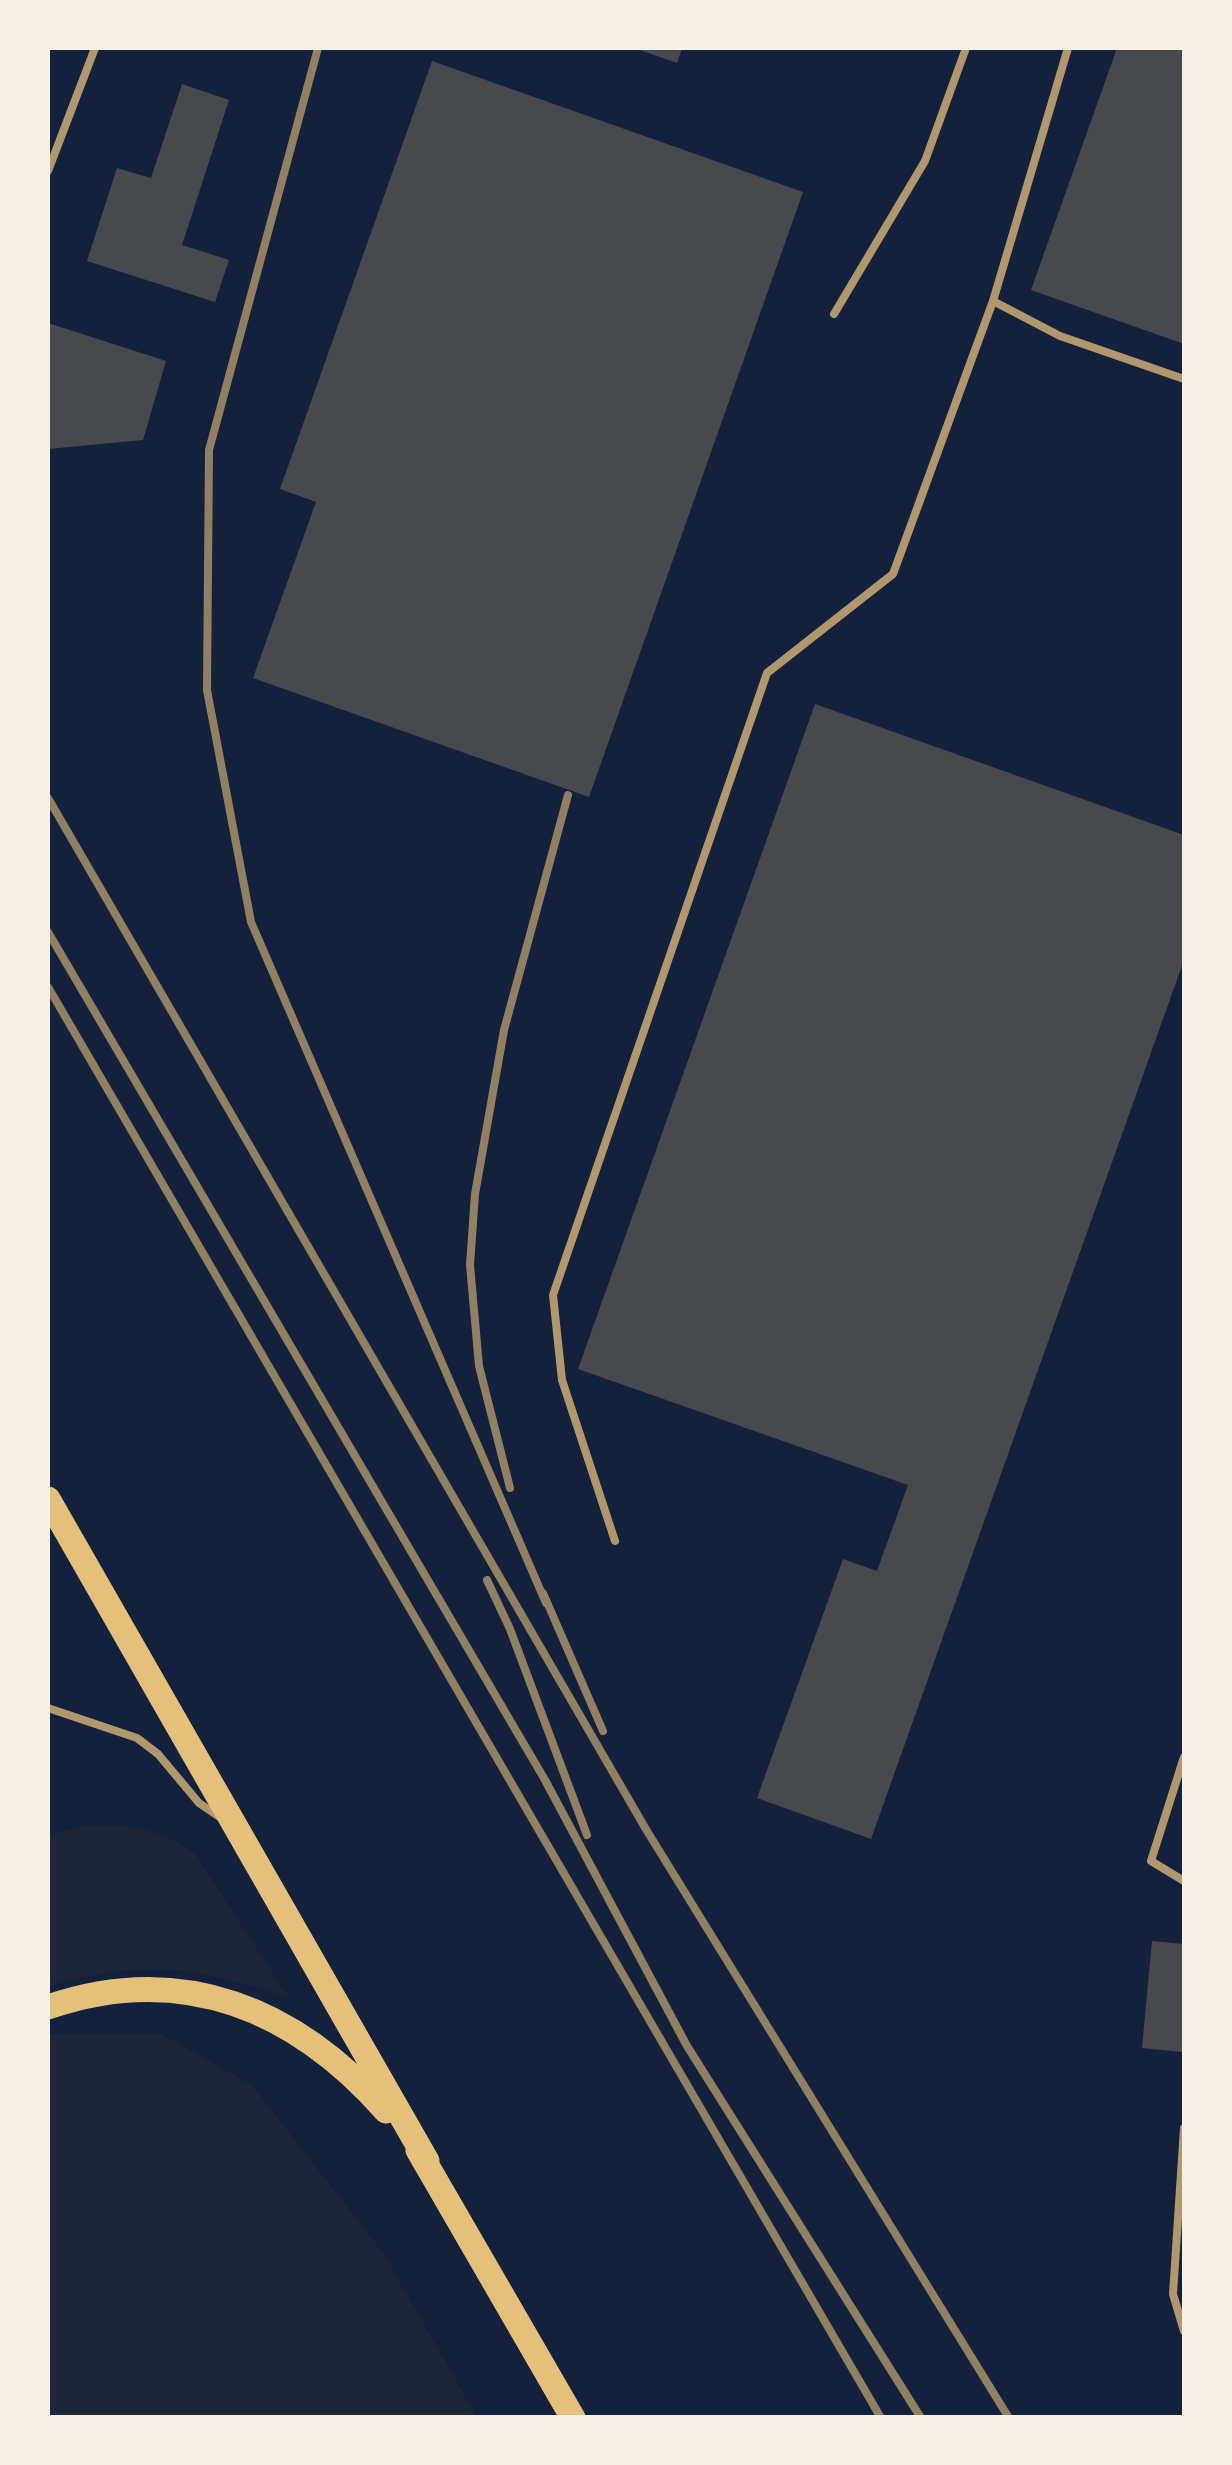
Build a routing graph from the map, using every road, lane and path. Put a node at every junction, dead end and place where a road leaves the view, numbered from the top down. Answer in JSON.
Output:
{"nodes":[{"id":1,"x":95,"y":48,"type":"edge"},
{"id":2,"x":966,"y":48,"type":"edge"},
{"id":3,"x":1068,"y":48,"type":"edge"},
{"id":4,"x":48,"y":171,"type":"edge"},
{"id":5,"x":993,"y":301,"type":"junction"},
{"id":6,"x":834,"y":314,"type":"dead end"},
{"id":7,"x":1184,"y":380,"type":"edge"},
{"id":8,"x":48,"y":1499,"type":"edge"},
{"id":9,"x":615,"y":1540,"type":"dead end"},
{"id":10,"x":48,"y":1708,"type":"edge"},
{"id":11,"x":1184,"y":1757,"type":"edge"},
{"id":12,"x":240,"y":1835,"type":"junction"},
{"id":13,"x":1184,"y":1880,"type":"edge"},
{"id":14,"x":48,"y":2007,"type":"edge"},
{"id":15,"x":1184,"y":2128,"type":"edge"},
{"id":16,"x":427,"y":2161,"type":"junction"},
{"id":17,"x":1184,"y":2331,"type":"edge"},
{"id":18,"x":573,"y":2418,"type":"edge"}],
"edges":[{"from":1,"to":4,"type":"lane"},
{"from":2,"to":6,"type":"lane"},
{"from":3,"to":5,"type":"lane"},
{"from":5,"to":7,"type":"lane"},
{"from":5,"to":9,"type":"lane"},
{"from":8,"to":12,"type":"main road"},
{"from":10,"to":12,"type":"lane"},
{"from":11,"to":13,"type":"lane"},
{"from":12,"to":16,"type":"main road"},
{"from":14,"to":16,"type":"main road"},
{"from":15,"to":17,"type":"lane"},
{"from":16,"to":18,"type":"main road"}]}
